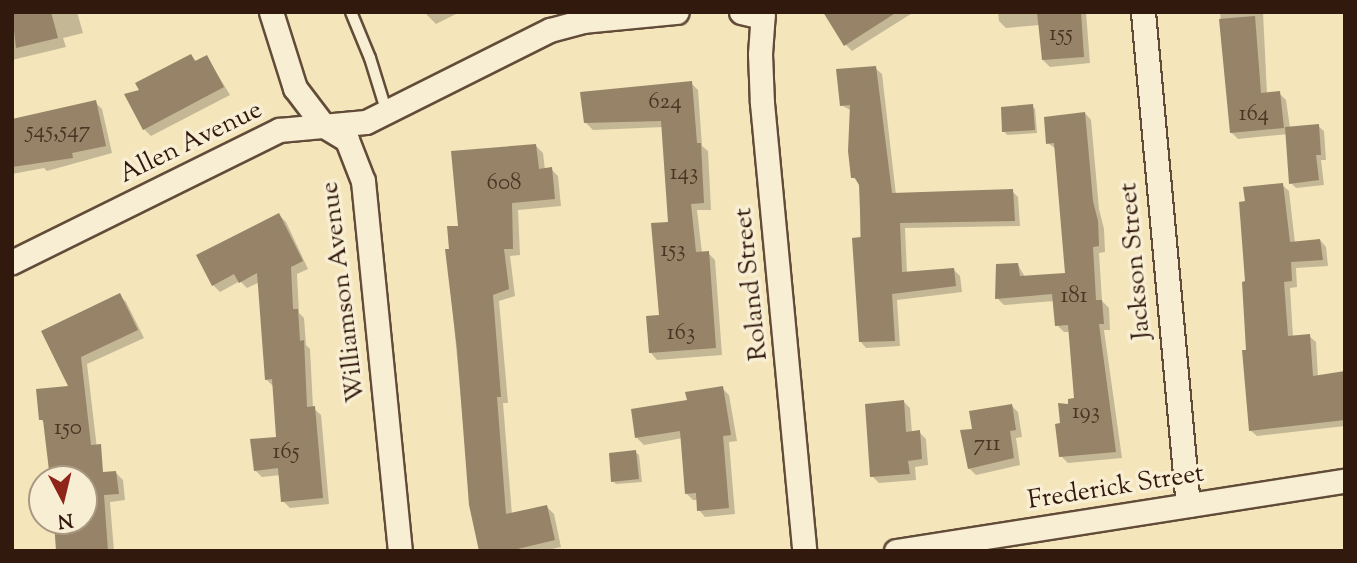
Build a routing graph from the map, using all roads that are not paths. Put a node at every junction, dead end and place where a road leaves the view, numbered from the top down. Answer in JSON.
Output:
{"nodes":[{"id":1,"x":271,"y":12,"type":"edge"},
{"id":2,"x":351,"y":12,"type":"edge"},
{"id":3,"x":677,"y":12,"type":"edge"},
{"id":4,"x":1143,"y":12,"type":"edge"},
{"id":5,"x":755,"y":14,"type":"edge"},
{"id":6,"x":387,"y":113,"type":"junction"},
{"id":7,"x":324,"y":126,"type":"junction"},
{"id":8,"x":12,"y":262,"type":"edge"},
{"id":9,"x":1345,"y":481,"type":"edge"},
{"id":10,"x":1188,"y":505,"type":"junction"},
{"id":11,"x":400,"y":551,"type":"edge"},
{"id":12,"x":804,"y":551,"type":"edge"},
{"id":13,"x":895,"y":551,"type":"edge"}],
"edges":[{"from":1,"to":7,"type":"street","name":"Williamson Avenue"},
{"from":2,"to":6,"type":"lane"},
{"from":3,"to":6,"type":"street","name":"Allen Avenue"},
{"from":4,"to":10,"type":"street","name":"Jackson Street"},
{"from":5,"to":12,"type":"street","name":"Roland Street"},
{"from":6,"to":7,"type":"street","name":"Allen Avenue"},
{"from":7,"to":8,"type":"street","name":"Allen Avenue"},
{"from":7,"to":11,"type":"street","name":"Williamson Avenue"},
{"from":9,"to":10,"type":"street","name":"Frederick Street"},
{"from":10,"to":13,"type":"street","name":"Frederick Street"}]}
